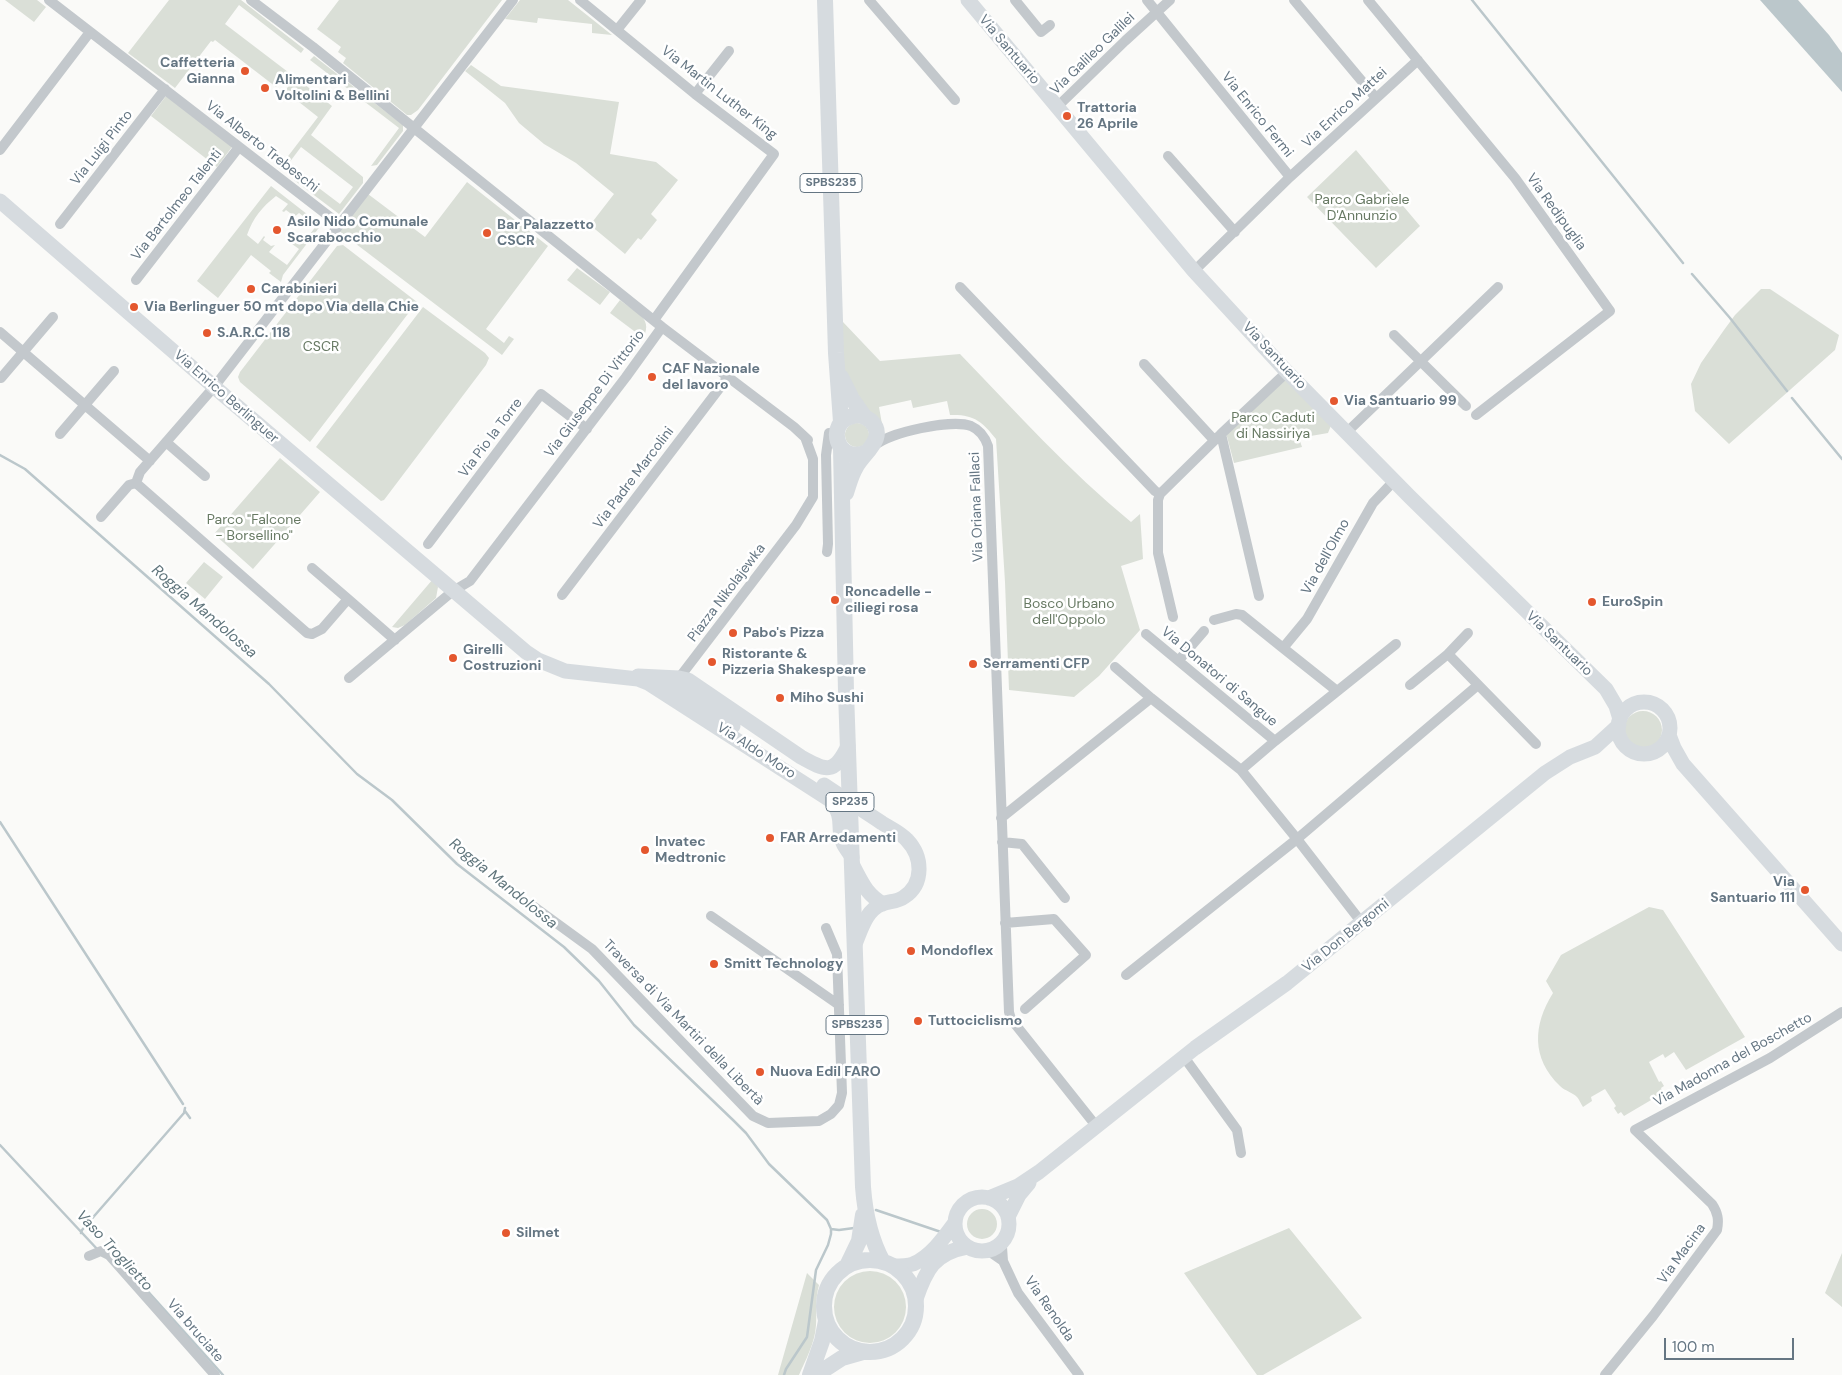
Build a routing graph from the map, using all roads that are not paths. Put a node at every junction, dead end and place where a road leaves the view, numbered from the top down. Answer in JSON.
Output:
{"nodes":[{"id":1,"x":49,"y":0,"type":"edge"},
{"id":2,"x":251,"y":0,"type":"edge"},
{"id":3,"x":513,"y":0,"type":"edge"},
{"id":4,"x":580,"y":0,"type":"edge"},
{"id":5,"x":641,"y":0,"type":"edge"},
{"id":6,"x":825,"y":0,"type":"edge"},
{"id":7,"x":869,"y":0,"type":"edge"},
{"id":8,"x":968,"y":0,"type":"edge"},
{"id":9,"x":1015,"y":0,"type":"edge"},
{"id":10,"x":1147,"y":0,"type":"edge"},
{"id":11,"x":1170,"y":0,"type":"edge"},
{"id":12,"x":1294,"y":0,"type":"edge"},
{"id":13,"x":1368,"y":0,"type":"edge"},
{"id":14,"x":1157,"y":12,"type":"junction"},
{"id":15,"x":1050,"y":25,"type":"dead end"},
{"id":16,"x":617,"y":30,"type":"junction"},
{"id":17,"x":90,"y":32,"type":"junction"},
{"id":18,"x":729,"y":51,"type":"dead end"},
{"id":19,"x":1418,"y":60,"type":"junction"},
{"id":20,"x":165,"y":89,"type":"junction"},
{"id":21,"x":695,"y":94,"type":"junction"},
{"id":22,"x":1376,"y":98,"type":"junction"},
{"id":23,"x":955,"y":100,"type":"dead end"},
{"id":24,"x":1057,"y":107,"type":"junction"},
{"id":25,"x":414,"y":127,"type":"junction"},
{"id":26,"x":239,"y":147,"type":"junction"},
{"id":27,"x":0,"y":150,"type":"edge"},
{"id":28,"x":1168,"y":156,"type":"dead end"},
{"id":29,"x":1290,"y":177,"type":"junction"},
{"id":30,"x":0,"y":201,"type":"edge"},
{"id":31,"x":60,"y":224,"type":"dead end"},
{"id":32,"x":339,"y":224,"type":"junction"},
{"id":33,"x":1235,"y":232,"type":"junction"},
{"id":34,"x":1194,"y":271,"type":"junction"},
{"id":35,"x":136,"y":280,"type":"dead end"},
{"id":36,"x":960,"y":287,"type":"dead end"},
{"id":37,"x":1498,"y":287,"type":"dead end"},
{"id":38,"x":53,"y":317,"type":"dead end"},
{"id":39,"x":654,"y":320,"type":"junction"},
{"id":40,"x":662,"y":327,"type":"junction"},
{"id":41,"x":0,"y":332,"type":"edge"},
{"id":42,"x":1394,"y":334,"type":"dead end"},
{"id":43,"x":23,"y":352,"type":"junction"},
{"id":44,"x":836,"y":359,"type":"junction"},
{"id":45,"x":1420,"y":362,"type":"junction"},
{"id":46,"x":1144,"y":364,"type":"dead end"},
{"id":47,"x":114,"y":371,"type":"dead end"},
{"id":48,"x":1287,"y":372,"type":"junction"},
{"id":49,"x":728,"y":377,"type":"junction"},
{"id":50,"x":1,"y":378,"type":"edge"},
{"id":51,"x":214,"y":386,"type":"junction"},
{"id":52,"x":85,"y":405,"type":"junction"},
{"id":53,"x":1466,"y":406,"type":"dead end"},
{"id":54,"x":1476,"y":415,"type":"dead end"},
{"id":55,"x":867,"y":418,"type":"junction"},
{"id":56,"x":841,"y":422,"type":"junction"},
{"id":57,"x":587,"y":429,"type":"junction"},
{"id":58,"x":1347,"y":432,"type":"junction"},
{"id":59,"x":828,"y":433,"type":"junction"},
{"id":60,"x":899,"y":433,"type":"junction"},
{"id":61,"x":60,"y":434,"type":"dead end"},
{"id":62,"x":1218,"y":437,"type":"junction"},
{"id":63,"x":808,"y":440,"type":"junction"},
{"id":64,"x":166,"y":442,"type":"junction"},
{"id":65,"x":841,"y":448,"type":"junction"},
{"id":66,"x":869,"y":451,"type":"junction"},
{"id":67,"x":150,"y":461,"type":"junction"},
{"id":68,"x":205,"y":476,"type":"dead end"},
{"id":69,"x":1394,"y":481,"type":"junction"},
{"id":70,"x":136,"y":483,"type":"junction"},
{"id":71,"x":1160,"y":494,"type":"junction"},
{"id":72,"x":842,"y":507,"type":"junction"},
{"id":73,"x":101,"y":517,"type":"dead end"},
{"id":74,"x":428,"y":544,"type":"dead end"},
{"id":75,"x":827,"y":552,"type":"dead end"},
{"id":76,"x":312,"y":568,"type":"dead end"},
{"id":77,"x":453,"y":591,"type":"junction"},
{"id":78,"x":562,"y":595,"type":"dead end"},
{"id":79,"x":1259,"y":596,"type":"dead end"},
{"id":80,"x":348,"y":599,"type":"junction"},
{"id":81,"x":1173,"y":617,"type":"dead end"},
{"id":82,"x":1214,"y":620,"type":"dead end"},
{"id":83,"x":1204,"y":631,"type":"dead end"},
{"id":84,"x":1468,"y":633,"type":"dead end"},
{"id":85,"x":1146,"y":634,"type":"dead end"},
{"id":86,"x":395,"y":640,"type":"junction"},
{"id":87,"x":1396,"y":644,"type":"dead end"},
{"id":88,"x":1284,"y":648,"type":"junction"},
{"id":89,"x":1448,"y":654,"type":"junction"},
{"id":90,"x":1179,"y":660,"type":"junction"},
{"id":91,"x":1115,"y":666,"type":"dead end"},
{"id":92,"x":349,"y":678,"type":"dead end"},
{"id":93,"x":1410,"y":685,"type":"dead end"},
{"id":94,"x":1478,"y":685,"type":"junction"},
{"id":95,"x":1606,"y":689,"type":"junction"},
{"id":96,"x":675,"y":691,"type":"junction"},
{"id":97,"x":1337,"y":692,"type":"junction"},
{"id":98,"x":1151,"y":698,"type":"junction"},
{"id":99,"x":1639,"y":703,"type":"junction"},
{"id":100,"x":1619,"y":722,"type":"junction"},
{"id":101,"x":1669,"y":735,"type":"junction"},
{"id":102,"x":1275,"y":741,"type":"junction"},
{"id":103,"x":1536,"y":744,"type":"dead end"},
{"id":104,"x":848,"y":746,"type":"junction"},
{"id":105,"x":1594,"y":747,"type":"junction"},
{"id":106,"x":1628,"y":748,"type":"junction"},
{"id":107,"x":1655,"y":752,"type":"junction"},
{"id":108,"x":1683,"y":764,"type":"junction"},
{"id":109,"x":1241,"y":770,"type":"junction"},
{"id":110,"x":1001,"y":818,"type":"junction"},
{"id":111,"x":1297,"y":840,"type":"junction"},
{"id":112,"x":1002,"y":842,"type":"junction"},
{"id":113,"x":852,"y":861,"type":"junction"},
{"id":114,"x":1065,"y":898,"type":"dead end"},
{"id":115,"x":883,"y":904,"type":"junction"},
{"id":116,"x":533,"y":906,"type":"dead end"},
{"id":117,"x":711,"y":916,"type":"dead end"},
{"id":118,"x":1005,"y":923,"type":"junction"},
{"id":119,"x":1362,"y":923,"type":"junction"},
{"id":120,"x":826,"y":928,"type":"dead end"},
{"id":121,"x":1842,"y":944,"type":"edge"},
{"id":122,"x":854,"y":950,"type":"junction"},
{"id":123,"x":837,"y":954,"type":"junction"},
{"id":124,"x":1126,"y":975,"type":"dead end"},
{"id":125,"x":839,"y":1006,"type":"junction"},
{"id":126,"x":1025,"y":1009,"type":"dead end"},
{"id":127,"x":1842,"y":1012,"type":"edge"},
{"id":128,"x":1184,"y":1057,"type":"junction"},
{"id":129,"x":1098,"y":1127,"type":"junction"},
{"id":130,"x":1636,"y":1130,"type":"joint"},
{"id":131,"x":1240,"y":1153,"type":"dead end"},
{"id":132,"x":1038,"y":1172,"type":"junction"},
{"id":133,"x":864,"y":1195,"type":"junction"},
{"id":134,"x":989,"y":1198,"type":"junction"},
{"id":135,"x":1008,"y":1217,"type":"junction"},
{"id":136,"x":954,"y":1224,"type":"junction"},
{"id":137,"x":1003,"y":1240,"type":"junction"},
{"id":138,"x":967,"y":1247,"type":"junction"},
{"id":139,"x":985,"y":1251,"type":"junction"},
{"id":140,"x":96,"y":1253,"type":"dead end"},
{"id":141,"x":1003,"y":1262,"type":"junction"},
{"id":142,"x":888,"y":1264,"type":"junction"},
{"id":143,"x":847,"y":1266,"type":"junction"},
{"id":144,"x":916,"y":1299,"type":"junction"},
{"id":145,"x":826,"y":1321,"type":"junction"},
{"id":146,"x":863,"y":1352,"type":"junction"},
{"id":147,"x":1075,"y":1374,"type":"edge"},
{"id":148,"x":215,"y":1375,"type":"edge"},
{"id":149,"x":810,"y":1375,"type":"edge"},
{"id":150,"x":816,"y":1375,"type":"edge"},
{"id":151,"x":1605,"y":1375,"type":"edge"}],
"edges":[{"from":1,"to":17,"type":"street","name":"Via Alberto Trebeschi"},
{"from":2,"to":25,"type":"street","name":"Via Giuseppe Di Vittorio"},
{"from":3,"to":25,"type":"street"},
{"from":4,"to":16,"type":"street","name":"Via Martin Luther King"},
{"from":5,"to":16,"type":"street"},
{"from":6,"to":44,"type":"main road","number":"SPBS235"},
{"from":7,"to":23,"type":"street"},
{"from":8,"to":24,"type":"street","name":"Via Santuario"},
{"from":9,"to":15,"type":"street"},
{"from":10,"to":14,"type":"street","name":"Via Enrico Fermi"},
{"from":11,"to":14,"type":"street","name":"Via Galileo Galilei"},
{"from":12,"to":22,"type":"street"},
{"from":13,"to":19,"type":"street","name":"Via Redipuglia"},
{"from":14,"to":24,"type":"street","name":"Via Galileo Galilei"},
{"from":14,"to":29,"type":"street","name":"Via Enrico Fermi"},
{"from":16,"to":21,"type":"street","name":"Via Martin Luther King"},
{"from":17,"to":20,"type":"street","name":"Via Alberto Trebeschi"},
{"from":17,"to":27,"type":"street"},
{"from":18,"to":21,"type":"street"},
{"from":19,"to":22,"type":"street","name":"Via Enrico Mattei"},
{"from":19,"to":54,"type":"street","name":"Via Redipuglia"},
{"from":20,"to":26,"type":"street","name":"Via Alberto Trebeschi"},
{"from":20,"to":31,"type":"street","name":"Via Luigi Pinto"},
{"from":21,"to":39,"type":"street","name":"Via Martin Luther King"},
{"from":22,"to":29,"type":"street","name":"Via Enrico Mattei"},
{"from":24,"to":34,"type":"street","name":"Via Santuario"},
{"from":25,"to":32,"type":"street"},
{"from":25,"to":39,"type":"street","name":"Via Giuseppe Di Vittorio"},
{"from":26,"to":32,"type":"street","name":"Via Alberto Trebeschi"},
{"from":26,"to":35,"type":"street","name":"Via Bartolmeo Talenti"},
{"from":28,"to":33,"type":"street"},
{"from":29,"to":33,"type":"street","name":"Via Enrico Fermi"},
{"from":30,"to":51,"type":"street","name":"Via Enrico Berlinguer"},
{"from":32,"to":51,"type":"street"},
{"from":33,"to":34,"type":"street","name":"Via Enrico Fermi"},
{"from":34,"to":48,"type":"street","name":"Via Santuario"},
{"from":36,"to":71,"type":"street"},
{"from":37,"to":45,"type":"street"},
{"from":38,"to":43,"type":"street"},
{"from":39,"to":40,"type":"street","name":"Via Giuseppe Di Vittorio"},
{"from":40,"to":49,"type":"street"},
{"from":40,"to":57,"type":"street","name":"Via Giuseppe Di Vittorio"},
{"from":41,"to":43,"type":"street"},
{"from":42,"to":45,"type":"street"},
{"from":43,"to":50,"type":"street"},
{"from":43,"to":52,"type":"street"},
{"from":44,"to":55,"type":"main road","number":"SPBS235"},
{"from":44,"to":56,"type":"main road","number":"SPBS235"},
{"from":44,"to":59,"type":"street"},
{"from":45,"to":53,"type":"street"},
{"from":45,"to":58,"type":"street"},
{"from":46,"to":62,"type":"street"},
{"from":47,"to":52,"type":"street"},
{"from":48,"to":58,"type":"street","name":"Via Santuario"},
{"from":48,"to":62,"type":"street"},
{"from":49,"to":63,"type":"street"},
{"from":49,"to":78,"type":"street","name":"Via Padre Marcolini"},
{"from":51,"to":64,"type":"street"},
{"from":51,"to":77,"type":"street","name":"Via Enrico Berlinguer"},
{"from":52,"to":61,"type":"street"},
{"from":52,"to":67,"type":"street"},
{"from":55,"to":56,"type":"main road"},
{"from":55,"to":60,"type":"street"},
{"from":55,"to":66,"type":"main road"},
{"from":56,"to":65,"type":"main road"},
{"from":57,"to":74,"type":"street","name":"Via Pio la Torre"},
{"from":57,"to":77,"type":"street","name":"Via Giuseppe Di Vittorio"},
{"from":58,"to":69,"type":"street","name":"Via Santuario"},
{"from":59,"to":63,"type":"street"},
{"from":59,"to":75,"type":"street"},
{"from":60,"to":66,"type":"street","name":"Via Oriana Fallaci"},
{"from":60,"to":110,"type":"street","name":"Via Oriana Fallaci"},
{"from":62,"to":71,"type":"street"},
{"from":62,"to":79,"type":"street"},
{"from":63,"to":96,"type":"street","name":"Piazza Nikolajewka"},
{"from":64,"to":67,"type":"street"},
{"from":64,"to":68,"type":"street"},
{"from":65,"to":66,"type":"main road"},
{"from":65,"to":72,"type":"main road"},
{"from":66,"to":72,"type":"main road"},
{"from":67,"to":70,"type":"street"},
{"from":69,"to":88,"type":"street","name":"Via dell'Olmo"},
{"from":69,"to":95,"type":"street","name":"Via Santuario"},
{"from":70,"to":73,"type":"street"},
{"from":70,"to":80,"type":"street"},
{"from":71,"to":81,"type":"street"},
{"from":72,"to":104,"type":"main road"},
{"from":76,"to":80,"type":"street"},
{"from":77,"to":86,"type":"street","name":"Via Giuseppe Di Vittorio"},
{"from":77,"to":96,"type":"street","name":"Via Aldo Moro"},
{"from":80,"to":86,"type":"street"},
{"from":82,"to":88,"type":"street"},
{"from":83,"to":90,"type":"street"},
{"from":84,"to":89,"type":"street"},
{"from":85,"to":90,"type":"street","name":"Via Donatori di Sangue"},
{"from":86,"to":92,"type":"street","name":"Via Giuseppe Di Vittorio"},
{"from":87,"to":97,"type":"street","name":"Via Donatori di Sangue"},
{"from":88,"to":97,"type":"street"},
{"from":89,"to":93,"type":"street"},
{"from":89,"to":94,"type":"street"},
{"from":90,"to":102,"type":"street","name":"Via Donatori di Sangue"},
{"from":91,"to":98,"type":"street"},
{"from":94,"to":103,"type":"street"},
{"from":94,"to":111,"type":"street"},
{"from":95,"to":99,"type":"street","name":"Via Santuario"},
{"from":95,"to":100,"type":"street","name":"Via Santuario"},
{"from":96,"to":104,"type":"street","name":"Via Aldo Moro"},
{"from":96,"to":113,"type":"street","name":"Via Aldo Moro"},
{"from":96,"to":115,"type":"street"},
{"from":97,"to":102,"type":"street","name":"Via Donatori di Sangue"},
{"from":98,"to":109,"type":"street"},
{"from":98,"to":110,"type":"street"},
{"from":99,"to":100,"type":"street"},
{"from":99,"to":101,"type":"street"},
{"from":100,"to":105,"type":"street","name":"Via Don Bergomi"},
{"from":100,"to":106,"type":"street"},
{"from":101,"to":107,"type":"street"},
{"from":101,"to":108,"type":"street"},
{"from":102,"to":109,"type":"street","name":"Via Donatori di Sangue"},
{"from":104,"to":113,"type":"main road","number":"SP235"},
{"from":105,"to":106,"type":"street","name":"Via Don Bergomi"},
{"from":105,"to":119,"type":"street","name":"Via Don Bergomi"},
{"from":106,"to":107,"type":"street"},
{"from":107,"to":108,"type":"street"},
{"from":108,"to":121,"type":"street"},
{"from":109,"to":111,"type":"street"},
{"from":110,"to":112,"type":"street"},
{"from":111,"to":119,"type":"street"},
{"from":111,"to":124,"type":"street"},
{"from":112,"to":114,"type":"street"},
{"from":112,"to":118,"type":"street"},
{"from":113,"to":115,"type":"street","name":"Via Aldo Moro"},
{"from":113,"to":122,"type":"main road","number":"SPBS235"},
{"from":115,"to":122,"type":"street"},
{"from":116,"to":125,"type":"street","name":"Traversa di Via Martiri della Libertà"},
{"from":117,"to":125,"type":"street"},
{"from":118,"to":126,"type":"street"},
{"from":118,"to":129,"type":"street"},
{"from":119,"to":128,"type":"street","name":"Via Don Bergomi"},
{"from":120,"to":123,"type":"street"},
{"from":122,"to":123,"type":"street"},
{"from":122,"to":133,"type":"main road","number":"SPBS235"},
{"from":123,"to":125,"type":"street","name":"Traversa di Via Martiri della Libertà"},
{"from":127,"to":130,"type":"street","name":"Via Madonna del Boschetto"},
{"from":128,"to":129,"type":"street","name":"Via Don Bergomi"},
{"from":128,"to":131,"type":"street"},
{"from":129,"to":132,"type":"street","name":"Via Don Bergomi"},
{"from":130,"to":151,"type":"street","name":"Via Macina"},
{"from":132,"to":134,"type":"street","name":"Via Don Bergomi"},
{"from":132,"to":135,"type":"street","name":"Via Don Bergomi"},
{"from":133,"to":142,"type":"main road","number":"SPBS235"},
{"from":133,"to":143,"type":"main road","number":"SPBS235"},
{"from":134,"to":135,"type":"street"},
{"from":134,"to":136,"type":"street","name":"Via Don Bergomi"},
{"from":135,"to":137,"type":"street","name":"Via Don Bergomi"},
{"from":136,"to":138,"type":"street"},
{"from":136,"to":142,"type":"street","name":"Via Don Bergomi"},
{"from":137,"to":139,"type":"street"},
{"from":137,"to":141,"type":"street","name":"Via Renolda"},
{"from":138,"to":139,"type":"street"},
{"from":138,"to":144,"type":"street"},
{"from":139,"to":141,"type":"street"},
{"from":140,"to":148,"type":"street","name":"Via bruciate"},
{"from":141,"to":147,"type":"street","name":"Via Renolda"},
{"from":142,"to":143,"type":"main road"},
{"from":142,"to":144,"type":"main road","number":"SPBS235"},
{"from":143,"to":145,"type":"main road","number":"SPBS235"},
{"from":144,"to":146,"type":"main road"},
{"from":145,"to":146,"type":"main road"},
{"from":145,"to":149,"type":"main road","number":"SPBS235"},
{"from":146,"to":150,"type":"main road"}]}
